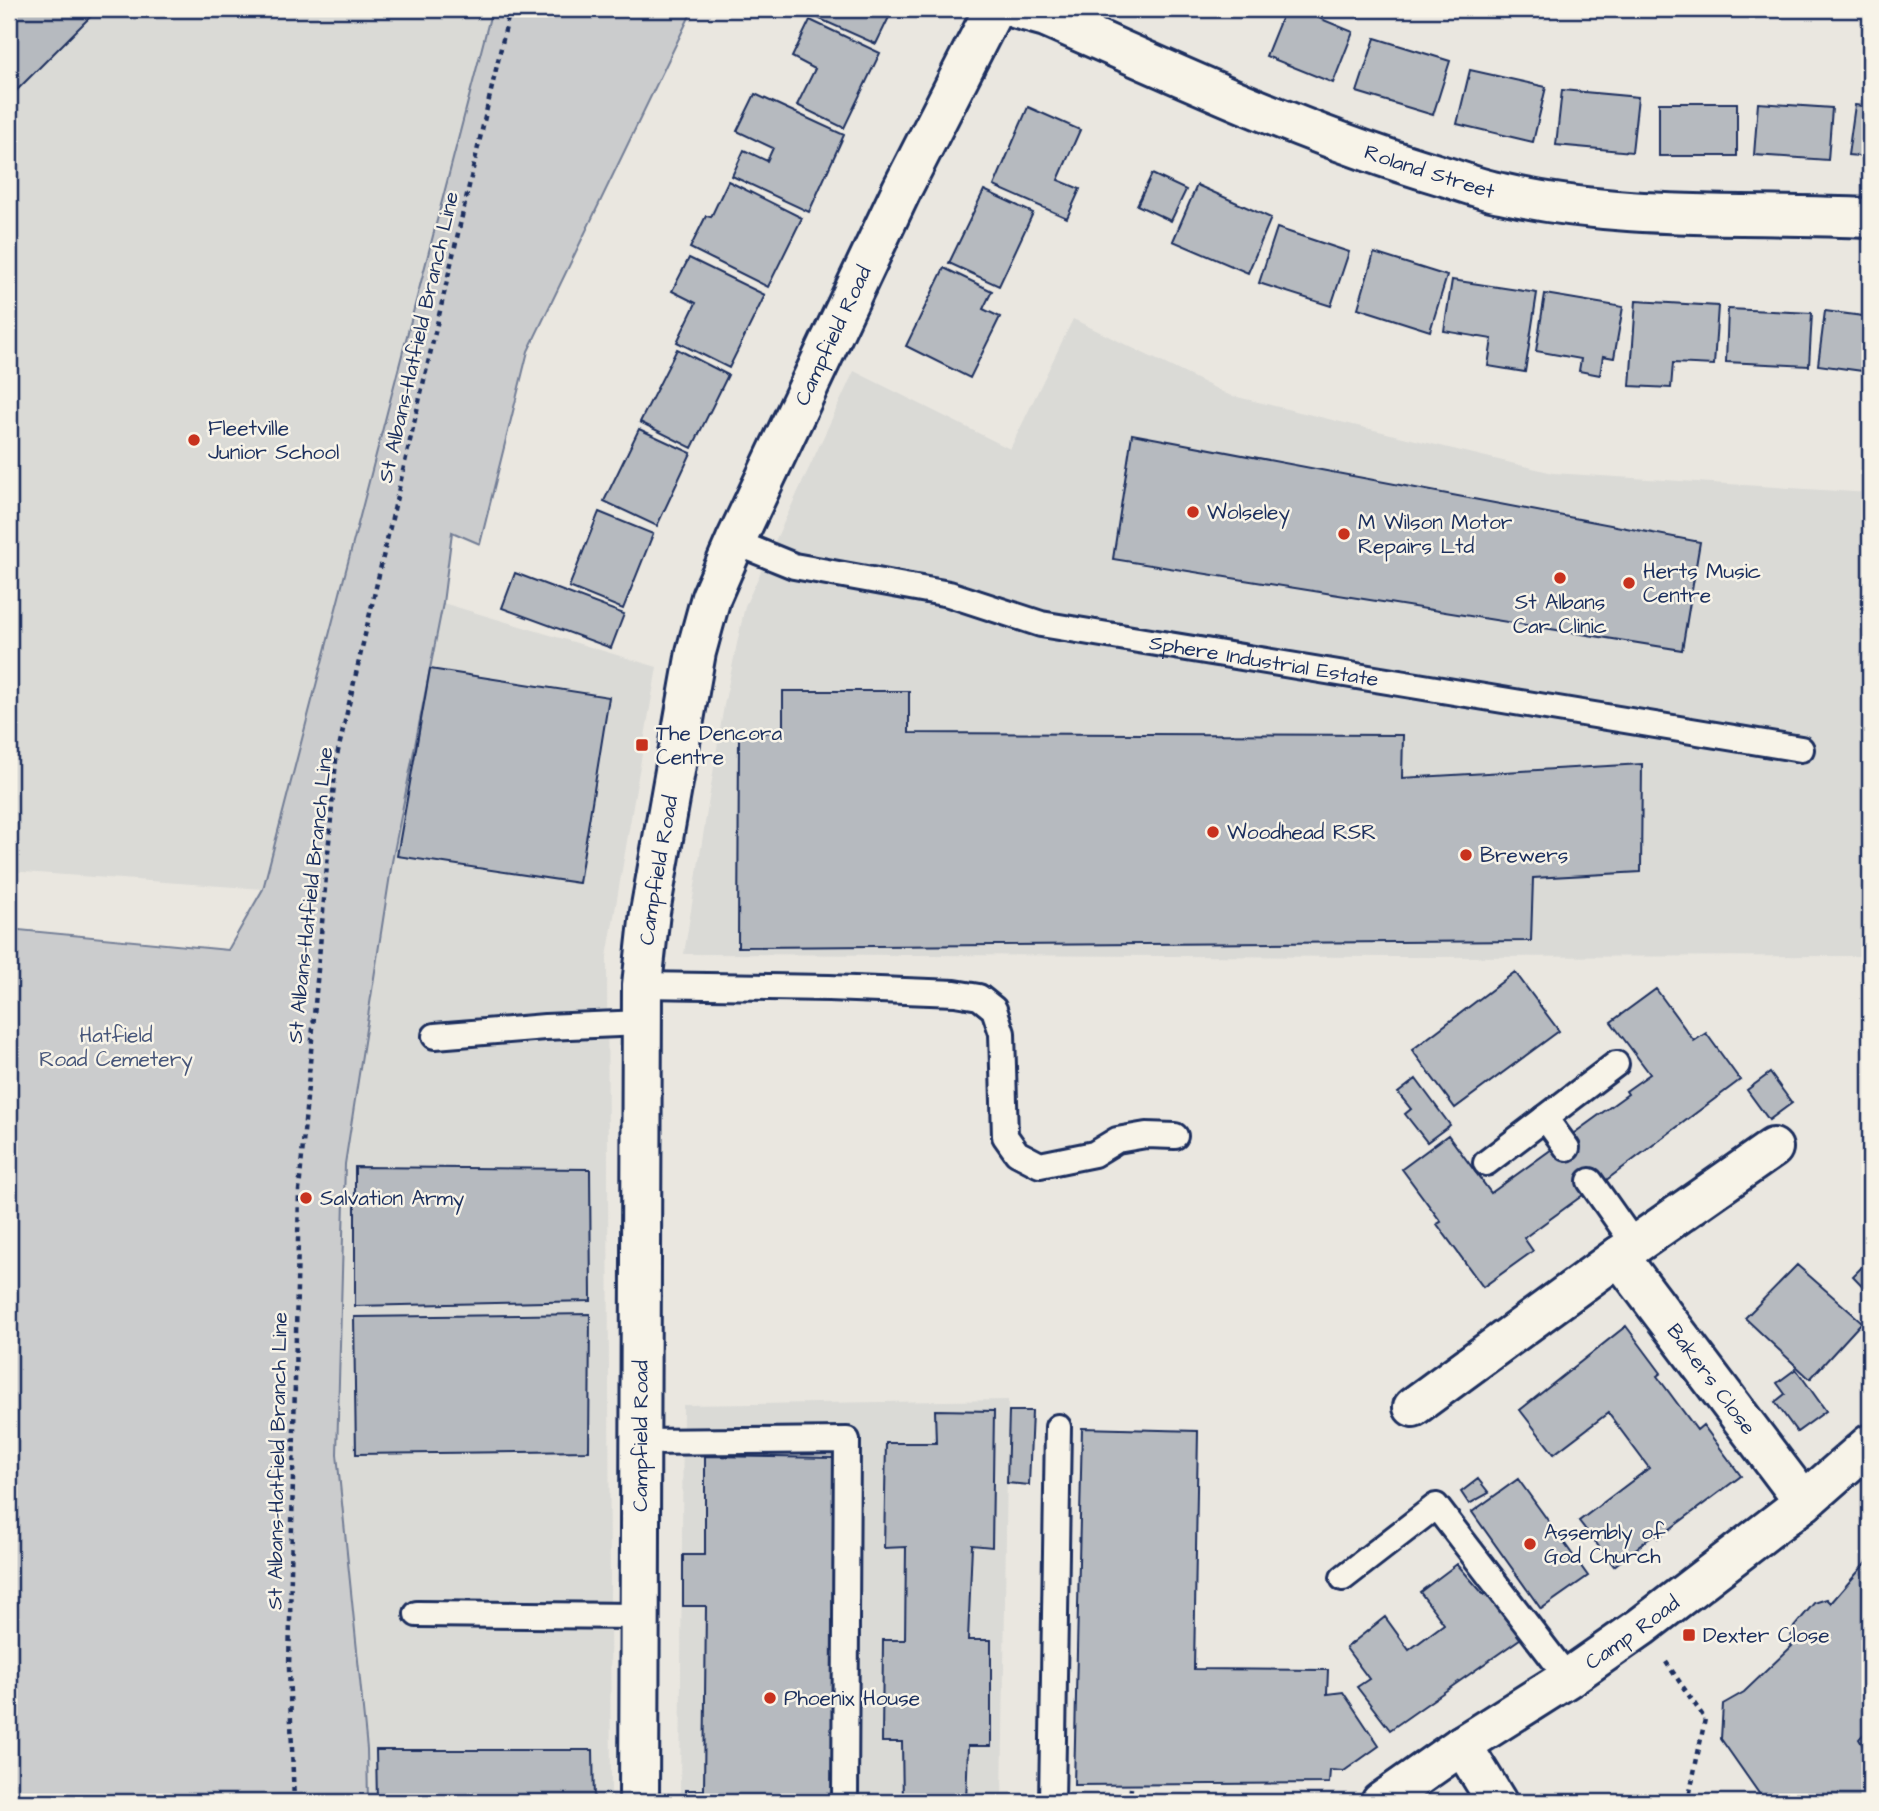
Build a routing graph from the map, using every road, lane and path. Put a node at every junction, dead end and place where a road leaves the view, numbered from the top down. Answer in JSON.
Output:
{"nodes":[{"id":1,"x":510,"y":9,"type":"edge"},
{"id":2,"x":994,"y":9,"type":"edge"},
{"id":3,"x":1017,"y":9,"type":"edge"},
{"id":4,"x":1870,"y":218,"type":"edge"},
{"id":5,"x":735,"y":542,"type":"junction"},
{"id":6,"x":1801,"y":749,"type":"dead end"},
{"id":7,"x":642,"y":985,"type":"junction"},
{"id":8,"x":643,"y":1023,"type":"junction"},
{"id":9,"x":435,"y":1037,"type":"dead end"},
{"id":10,"x":1616,"y":1064,"type":"dead end"},
{"id":11,"x":1545,"y":1118,"type":"junction"},
{"id":12,"x":1175,"y":1136,"type":"dead end"},
{"id":13,"x":1566,"y":1148,"type":"dead end"},
{"id":14,"x":1773,"y":1148,"type":"dead end"},
{"id":15,"x":1486,"y":1163,"type":"dead end"},
{"id":16,"x":1590,"y":1181,"type":"dead end"},
{"id":17,"x":1627,"y":1250,"type":"junction"},
{"id":18,"x":1413,"y":1407,"type":"dead end"},
{"id":19,"x":1058,"y":1427,"type":"dead end"},
{"id":20,"x":639,"y":1442,"type":"junction"},
{"id":21,"x":1870,"y":1444,"type":"edge"},
{"id":22,"x":1804,"y":1502,"type":"junction"},
{"id":23,"x":1343,"y":1578,"type":"dead end"},
{"id":24,"x":418,"y":1614,"type":"dead end"},
{"id":25,"x":639,"y":1616,"type":"junction"},
{"id":26,"x":1641,"y":1627,"type":"junction"},
{"id":27,"x":1568,"y":1678,"type":"junction"},
{"id":28,"x":1462,"y":1745,"type":"junction"},
{"id":29,"x":1131,"y":1788,"type":"dead end"},
{"id":30,"x":294,"y":1802,"type":"edge"},
{"id":31,"x":639,"y":1802,"type":"edge"},
{"id":32,"x":845,"y":1802,"type":"edge"},
{"id":33,"x":1052,"y":1802,"type":"edge"},
{"id":34,"x":1130,"y":1802,"type":"edge"},
{"id":35,"x":1381,"y":1802,"type":"edge"},
{"id":36,"x":1497,"y":1802,"type":"edge"},
{"id":37,"x":1688,"y":1802,"type":"edge"}],
"edges":[{"from":1,"to":30,"type":"path","name":"St Albans-Hatfield Branch Line"},
{"from":2,"to":5,"type":"street","name":"Campfield Road"},
{"from":3,"to":4,"type":"street","name":"Roland Street"},
{"from":5,"to":6,"type":"lane","name":"Sphere Industrial Estate"},
{"from":5,"to":7,"type":"street","name":"Campfield Road"},
{"from":7,"to":8,"type":"street","name":"Campfield Road"},
{"from":7,"to":12,"type":"lane"},
{"from":8,"to":9,"type":"lane"},
{"from":8,"to":20,"type":"street","name":"Campfield Road"},
{"from":10,"to":11,"type":"lane"},
{"from":11,"to":13,"type":"lane"},
{"from":11,"to":15,"type":"lane"},
{"from":14,"to":17,"type":"street"},
{"from":16,"to":17,"type":"lane","name":"Bakers Close"},
{"from":17,"to":18,"type":"street"},
{"from":17,"to":22,"type":"street","name":"Bakers Close"},
{"from":19,"to":33,"type":"lane"},
{"from":20,"to":25,"type":"street","name":"Campfield Road"},
{"from":20,"to":32,"type":"lane"},
{"from":21,"to":22,"type":"street","name":"Camp Road"},
{"from":22,"to":26,"type":"street","name":"Camp Road"},
{"from":23,"to":27,"type":"lane"},
{"from":24,"to":25,"type":"lane"},
{"from":25,"to":31,"type":"street","name":"Campfield Road"},
{"from":26,"to":27,"type":"street","name":"Camp Road"},
{"from":26,"to":37,"type":"path"},
{"from":27,"to":28,"type":"street","name":"Camp Road"},
{"from":28,"to":35,"type":"street","name":"Camp Road"},
{"from":28,"to":36,"type":"street"},
{"from":29,"to":34,"type":"path"}]}
